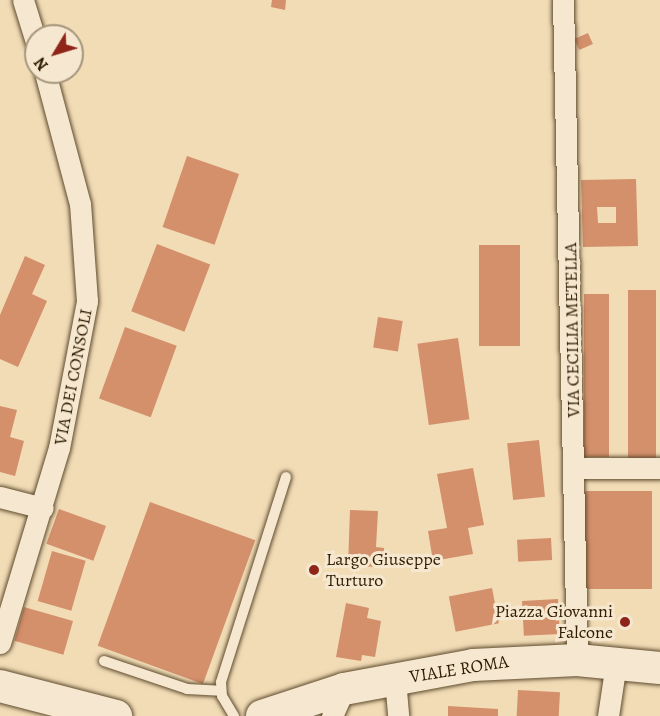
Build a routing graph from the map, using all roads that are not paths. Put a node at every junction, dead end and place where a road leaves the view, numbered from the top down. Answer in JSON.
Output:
{"nodes":[{"id":1,"x":23,"y":0,"type":"edge"},
{"id":2,"x":563,"y":0,"type":"edge"},
{"id":3,"x":30,"y":24,"type":"edge"},
{"id":4,"x":48,"y":84,"type":"edge"},
{"id":5,"x":575,"y":468,"type":"junction"},
{"id":6,"x":660,"y":468,"type":"edge"},
{"id":7,"x":286,"y":477,"type":"dead end"},
{"id":8,"x":0,"y":497,"type":"edge"},
{"id":9,"x":43,"y":508,"type":"junction"},
{"id":10,"x":0,"y":643,"type":"edge"},
{"id":11,"x":577,"y":660,"type":"junction"},
{"id":12,"x":104,"y":661,"type":"dead end"},
{"id":13,"x":620,"y":664,"type":"junction"},
{"id":14,"x":660,"y":668,"type":"edge"},
{"id":15,"x":660,"y":677,"type":"edge"},
{"id":16,"x":395,"y":679,"type":"junction"},
{"id":17,"x":0,"y":687,"type":"edge"},
{"id":18,"x":220,"y":691,"type":"junction"},
{"id":19,"x":338,"y":703,"type":"edge"},
{"id":20,"x":116,"y":716,"type":"edge"},
{"id":21,"x":234,"y":716,"type":"edge"},
{"id":22,"x":262,"y":716,"type":"edge"},
{"id":23,"x":398,"y":716,"type":"edge"},
{"id":24,"x":608,"y":716,"type":"edge"}],
"edges":[{"from":1,"to":3,"type":"street"},
{"from":2,"to":5,"type":"street","name":"VIA CECILIA METELLA"},
{"from":4,"to":9,"type":"street","name":"VIA DEI CONSOLI"},
{"from":5,"to":6,"type":"street"},
{"from":5,"to":11,"type":"street","name":"VIA CECILIA METELLA"},
{"from":7,"to":18,"type":"lane"},
{"from":8,"to":9,"type":"street"},
{"from":9,"to":10,"type":"street","name":"VIA DEI CONSOLI"},
{"from":11,"to":13,"type":"street","name":"VIALE ROMA"},
{"from":11,"to":16,"type":"street","name":"VIALE ROMA"},
{"from":12,"to":18,"type":"lane"},
{"from":13,"to":14,"type":"street","name":"VIALE ROMA"},
{"from":13,"to":15,"type":"street"},
{"from":13,"to":24,"type":"street"},
{"from":16,"to":19,"type":"street","name":"VIALE ROMA"},
{"from":16,"to":23,"type":"street"},
{"from":17,"to":20,"type":"street"},
{"from":18,"to":21,"type":"lane"},
{"from":19,"to":22,"type":"street","name":"VIALE ROMA"}]}
